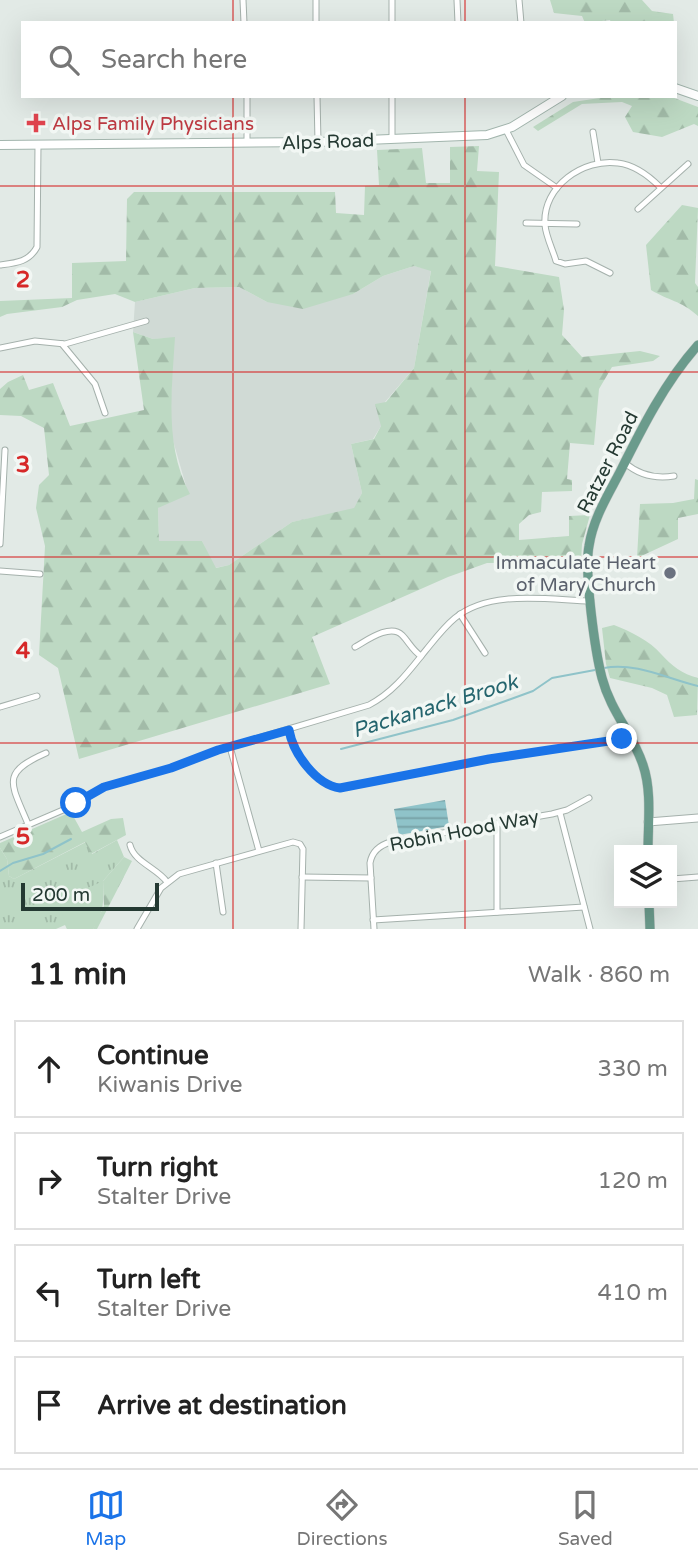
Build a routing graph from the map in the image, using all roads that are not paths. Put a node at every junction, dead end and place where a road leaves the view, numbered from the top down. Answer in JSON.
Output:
{"nodes":[{"id":1,"x":243,"y":0,"type":"edge"},
{"id":2,"x":316,"y":0,"type":"edge"},
{"id":3,"x":391,"y":0,"type":"edge"},
{"id":4,"x":457,"y":0,"type":"edge"},
{"id":5,"x":519,"y":0,"type":"edge"},
{"id":6,"x":244,"y":21,"type":"edge"},
{"id":7,"x":316,"y":21,"type":"edge"},
{"id":8,"x":392,"y":21,"type":"edge"},
{"id":9,"x":458,"y":21,"type":"edge"},
{"id":10,"x":521,"y":21,"type":"edge"},
{"id":11,"x":677,"y":88,"type":"edge"},
{"id":12,"x":698,"y":94,"type":"edge"},
{"id":13,"x":247,"y":98,"type":"edge"},
{"id":14,"x":317,"y":98,"type":"edge"},
{"id":15,"x":392,"y":98,"type":"edge"},
{"id":16,"x":559,"y":98,"type":"edge"},
{"id":17,"x":506,"y":130,"type":"junction"},
{"id":18,"x":593,"y":132,"type":"dead end"},
{"id":19,"x":392,"y":139,"type":"junction"},
{"id":20,"x":247,"y":142,"type":"junction"},
{"id":21,"x":318,"y":142,"type":"junction"},
{"id":22,"x":0,"y":145,"type":"edge"},
{"id":23,"x":38,"y":145,"type":"junction"},
{"id":24,"x":598,"y":163,"type":"junction"},
{"id":25,"x":688,"y":164,"type":"dead end"},
{"id":26,"x":660,"y":187,"type":"junction"},
{"id":27,"x":557,"y":188,"type":"junction"},
{"id":28,"x":638,"y":209,"type":"dead end"},
{"id":29,"x":526,"y":223,"type":"dead end"},
{"id":30,"x":545,"y":223,"type":"junction"},
{"id":31,"x":577,"y":224,"type":"dead end"},
{"id":32,"x":0,"y":265,"type":"edge"},
{"id":33,"x":610,"y":273,"type":"dead end"},
{"id":34,"x":146,"y":321,"type":"dead end"},
{"id":35,"x":62,"y":344,"type":"junction"},
{"id":36,"x":698,"y":345,"type":"edge"},
{"id":37,"x":0,"y":348,"type":"edge"},
{"id":38,"x":105,"y":412,"type":"dead end"},
{"id":39,"x":5,"y":450,"type":"dead end"},
{"id":40,"x":625,"y":463,"type":"junction"},
{"id":41,"x":674,"y":476,"type":"dead end"},
{"id":42,"x":0,"y":528,"type":"edge"},
{"id":43,"x":0,"y":544,"type":"edge"},
{"id":44,"x":0,"y":571,"type":"edge"},
{"id":45,"x":40,"y":573,"type":"dead end"},
{"id":46,"x":591,"y":601,"type":"junction"},
{"id":47,"x":460,"y":614,"type":"junction"},
{"id":48,"x":355,"y":647,"type":"dead end"},
{"id":49,"x":485,"y":653,"type":"dead end"},
{"id":50,"x":421,"y":656,"type":"junction"},
{"id":51,"x":37,"y":696,"type":"dead end"},
{"id":52,"x":0,"y":707,"type":"edge"},
{"id":53,"x":289,"y":730,"type":"junction"},
{"id":54,"x":630,"y":738,"type":"junction"},
{"id":55,"x":230,"y":747,"type":"junction"},
{"id":56,"x":46,"y":753,"type":"dead end"},
{"id":57,"x":589,"y":798,"type":"dead end"},
{"id":58,"x":560,"y":813,"type":"junction"},
{"id":59,"x":698,"y":818,"type":"edge"},
{"id":60,"x":648,"y":822,"type":"junction"},
{"id":61,"x":497,"y":823,"type":"junction"},
{"id":62,"x":28,"y":824,"type":"junction"},
{"id":63,"x":0,"y":836,"type":"edge"},
{"id":64,"x":130,"y":845,"type":"dead end"},
{"id":65,"x":648,"y":845,"type":"edge"},
{"id":66,"x":260,"y":851,"type":"junction"},
{"id":67,"x":216,"y":863,"type":"junction"},
{"id":68,"x":302,"y":877,"type":"junction"},
{"id":69,"x":698,"y":877,"type":"edge"},
{"id":70,"x":371,"y":878,"type":"junction"},
{"id":71,"x":677,"y":879,"type":"edge"},
{"id":72,"x":166,"y":882,"type":"junction"},
{"id":73,"x":584,"y":907,"type":"junction"},
{"id":74,"x":649,"y":908,"type":"edge"},
{"id":75,"x":223,"y":912,"type":"dead end"},
{"id":76,"x":497,"y":912,"type":"junction"},
{"id":77,"x":373,"y":920,"type":"junction"},
{"id":78,"x":137,"y":929,"type":"edge"},
{"id":79,"x":301,"y":929,"type":"edge"},
{"id":80,"x":374,"y":929,"type":"edge"},
{"id":81,"x":590,"y":929,"type":"edge"},
{"id":82,"x":650,"y":929,"type":"edge"}],
"edges":[{"from":1,"to":6,"type":"street"},
{"from":2,"to":7,"type":"street"},
{"from":3,"to":8,"type":"street"},
{"from":4,"to":9,"type":"street"},
{"from":5,"to":10,"type":"street"},
{"from":11,"to":12,"type":"main road"},
{"from":13,"to":20,"type":"street"},
{"from":14,"to":21,"type":"street"},
{"from":15,"to":19,"type":"street"},
{"from":16,"to":17,"type":"main road","name":"Alps Road"},
{"from":17,"to":19,"type":"main road","name":"Alps Road"},
{"from":17,"to":27,"type":"street"},
{"from":18,"to":24,"type":"street"},
{"from":19,"to":21,"type":"main road","name":"Alps Road"},
{"from":20,"to":21,"type":"main road","name":"Alps Road"},
{"from":20,"to":23,"type":"main road","name":"Alps Road"},
{"from":22,"to":23,"type":"main road","name":"Alps Road"},
{"from":23,"to":32,"type":"street"},
{"from":24,"to":26,"type":"street"},
{"from":24,"to":27,"type":"street"},
{"from":25,"to":26,"type":"street"},
{"from":26,"to":28,"type":"street"},
{"from":27,"to":30,"type":"street"},
{"from":29,"to":30,"type":"street"},
{"from":30,"to":31,"type":"street"},
{"from":30,"to":33,"type":"street"},
{"from":34,"to":35,"type":"street"},
{"from":35,"to":37,"type":"street"},
{"from":35,"to":38,"type":"street"},
{"from":36,"to":40,"type":"main road","name":"Ratzer Road"},
{"from":39,"to":42,"type":"street"},
{"from":40,"to":41,"type":"street"},
{"from":40,"to":46,"type":"main road","name":"Ratzer Road"},
{"from":42,"to":43,"type":"street"},
{"from":44,"to":45,"type":"street"},
{"from":46,"to":47,"type":"street"},
{"from":46,"to":54,"type":"main road","name":"Ratzer Road"},
{"from":47,"to":49,"type":"street"},
{"from":47,"to":50,"type":"street"},
{"from":48,"to":50,"type":"street"},
{"from":50,"to":53,"type":"street"},
{"from":51,"to":52,"type":"street"},
{"from":53,"to":54,"type":"street"},
{"from":53,"to":55,"type":"street"},
{"from":54,"to":60,"type":"main road","name":"Ratzer Road"},
{"from":55,"to":62,"type":"street"},
{"from":55,"to":66,"type":"street"},
{"from":56,"to":62,"type":"street"},
{"from":57,"to":58,"type":"street","name":"Robin Hood Way"},
{"from":58,"to":61,"type":"street","name":"Robin Hood Way"},
{"from":58,"to":73,"type":"street"},
{"from":59,"to":60,"type":"street"},
{"from":60,"to":65,"type":"main road","name":"Ratzer Road"},
{"from":61,"to":70,"type":"street","name":"Robin Hood Way"},
{"from":61,"to":76,"type":"street"},
{"from":62,"to":63,"type":"street"},
{"from":64,"to":72,"type":"street"},
{"from":66,"to":67,"type":"street"},
{"from":66,"to":68,"type":"street"},
{"from":67,"to":72,"type":"street"},
{"from":67,"to":75,"type":"street"},
{"from":68,"to":70,"type":"street"},
{"from":68,"to":79,"type":"street"},
{"from":69,"to":71,"type":"street"},
{"from":70,"to":77,"type":"street","name":"Robin Hood Way"},
{"from":72,"to":78,"type":"street"},
{"from":73,"to":76,"type":"street"},
{"from":73,"to":81,"type":"street"},
{"from":74,"to":82,"type":"main road"},
{"from":76,"to":77,"type":"street"},
{"from":77,"to":80,"type":"street","name":"Robin Hood Way"}]}
